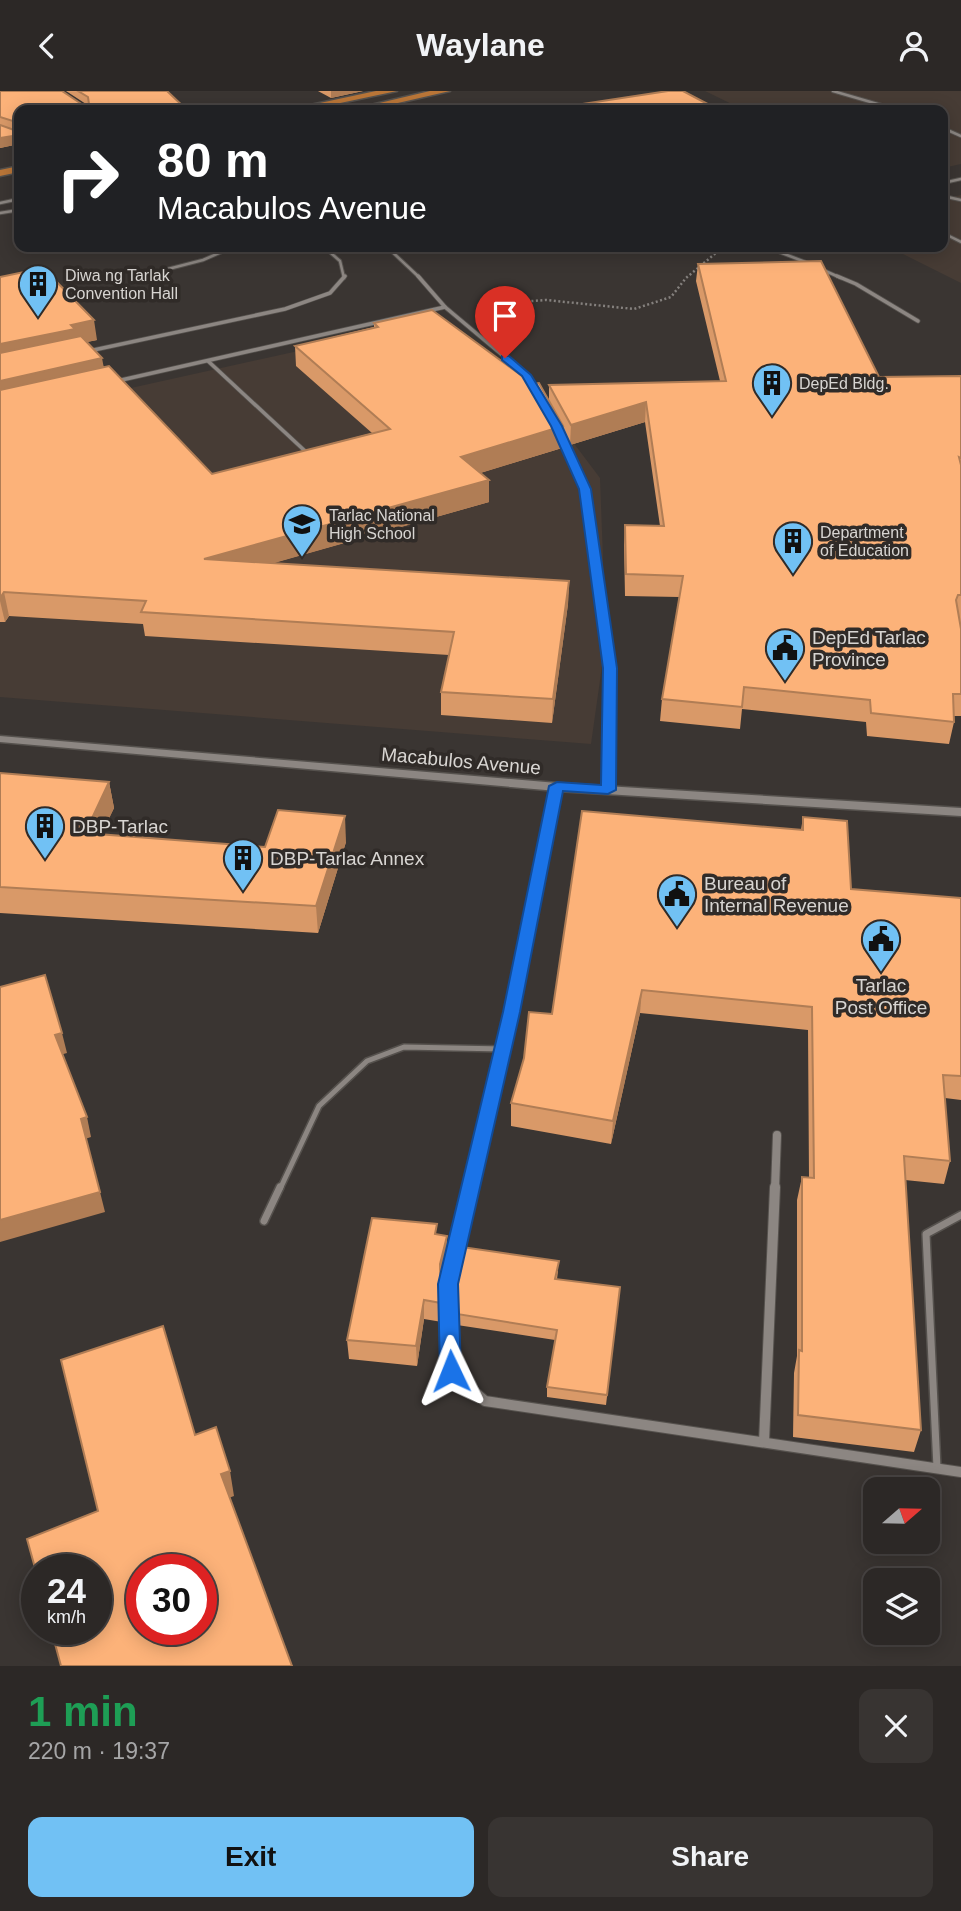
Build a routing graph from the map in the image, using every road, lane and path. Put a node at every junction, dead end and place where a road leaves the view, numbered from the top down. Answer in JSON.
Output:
{"nodes":[{"id":1,"x":392,"y":91,"type":"edge"},
{"id":2,"x":445,"y":91,"type":"edge"},
{"id":3,"x":833,"y":91,"type":"edge"},
{"id":4,"x":318,"y":105,"type":"edge"},
{"id":5,"x":374,"y":105,"type":"edge"},
{"id":6,"x":881,"y":105,"type":"edge"},
{"id":7,"x":221,"y":252,"type":"edge"},
{"id":8,"x":330,"y":252,"type":"edge"},
{"id":9,"x":393,"y":252,"type":"edge"},
{"id":10,"x":717,"y":252,"type":"edge"},
{"id":11,"x":778,"y":252,"type":"edge"},
{"id":12,"x":168,"y":269,"type":"dead end"},
{"id":13,"x":445,"y":307,"type":"junction"},
{"id":14,"x":918,"y":321,"type":"dead end"},
{"id":15,"x":81,"y":353,"type":"edge"},
{"id":16,"x":208,"y":361,"type":"junction"},
{"id":17,"x":117,"y":381,"type":"edge"},
{"id":18,"x":538,"y":395,"type":"edge"},
{"id":19,"x":557,"y":426,"type":"edge"},
{"id":20,"x":305,"y":451,"type":"edge"},
{"id":21,"x":0,"y":739,"type":"edge"},
{"id":22,"x":557,"y":786,"type":"junction"},
{"id":23,"x":608,"y":790,"type":"junction"},
{"id":24,"x":961,"y":813,"type":"edge"},
{"id":25,"x":503,"y":1049,"type":"junction"},
{"id":26,"x":777,"y":1135,"type":"dead end"},
{"id":27,"x":961,"y":1215,"type":"edge"},
{"id":28,"x":264,"y":1221,"type":"dead end"},
{"id":29,"x":764,"y":1443,"type":"junction"},
{"id":30,"x":937,"y":1468,"type":"junction"},
{"id":31,"x":961,"y":1472,"type":"edge"}],
"edges":[{"from":1,"to":4,"type":"highway"},
{"from":2,"to":5,"type":"highway"},
{"from":3,"to":6,"type":"lane"},
{"from":7,"to":12,"type":"lane"},
{"from":8,"to":15,"type":"lane"},
{"from":9,"to":13,"type":"lane"},
{"from":10,"to":13,"type":"path"},
{"from":11,"to":14,"type":"lane"},
{"from":13,"to":16,"type":"lane"},
{"from":13,"to":18,"type":"lane"},
{"from":16,"to":17,"type":"lane"},
{"from":16,"to":20,"type":"lane"},
{"from":19,"to":23,"type":"lane"},
{"from":21,"to":22,"type":"street","name":"Macabulos Avenue"},
{"from":22,"to":23,"type":"street","name":"Macabulos Avenue"},
{"from":22,"to":25,"type":"street"},
{"from":23,"to":24,"type":"street","name":"Macabulos Avenue"},
{"from":25,"to":28,"type":"lane"},
{"from":25,"to":29,"type":"street"},
{"from":26,"to":29,"type":"street"},
{"from":27,"to":30,"type":"lane"},
{"from":29,"to":30,"type":"street"},
{"from":30,"to":31,"type":"street"}]}
